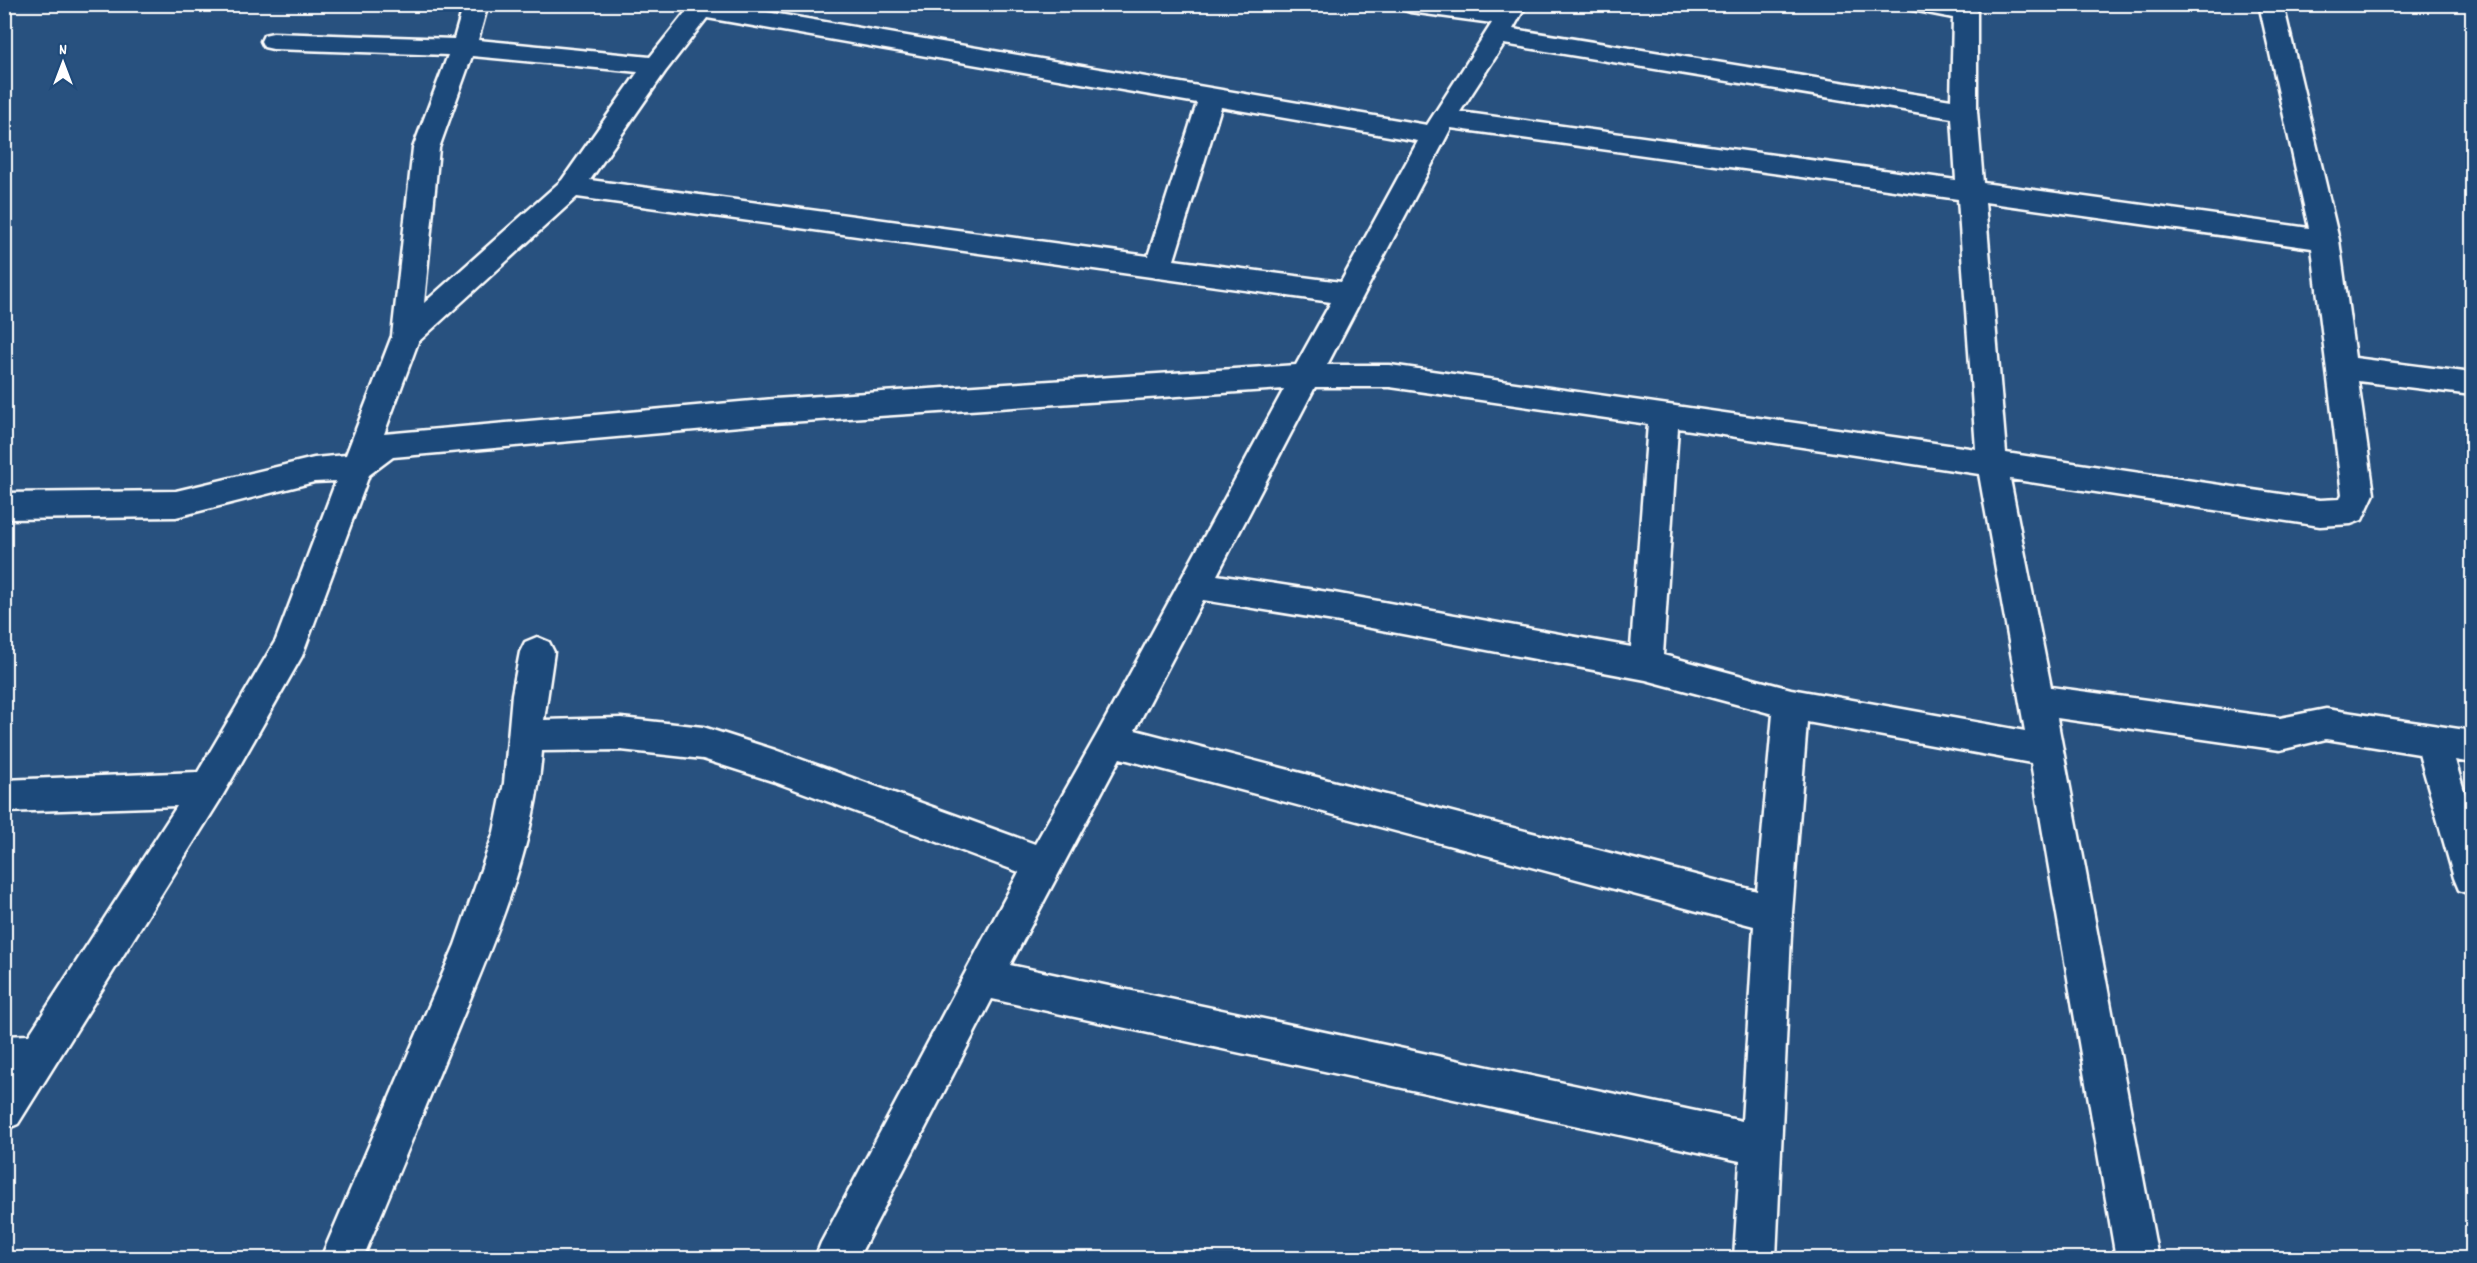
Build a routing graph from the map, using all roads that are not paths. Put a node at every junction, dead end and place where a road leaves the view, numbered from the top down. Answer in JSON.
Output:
{"nodes":[{"id":1,"x":476,"y":4,"type":"edge"},
{"id":2,"x":1410,"y":4,"type":"edge"},
{"id":3,"x":1916,"y":4,"type":"edge"},
{"id":4,"x":2271,"y":4,"type":"edge"},
{"id":5,"x":703,"y":7,"type":"edge"},
{"id":6,"x":1965,"y":8,"type":"edge"},
{"id":7,"x":1507,"y":19,"type":"edge"},
{"id":8,"x":273,"y":41,"type":"dead end"},
{"id":9,"x":464,"y":47,"type":"junction"},
{"id":10,"x":656,"y":66,"type":"junction"},
{"id":11,"x":1212,"y":96,"type":"junction"},
{"id":12,"x":1964,"y":111,"type":"junction"},
{"id":13,"x":1439,"y":126,"type":"junction"},
{"id":14,"x":571,"y":187,"type":"junction"},
{"id":15,"x":1970,"y":191,"type":"junction"},
{"id":16,"x":2325,"y":240,"type":"junction"},
{"id":17,"x":1158,"y":268,"type":"junction"},
{"id":18,"x":1350,"y":294,"type":"junction"},
{"id":19,"x":406,"y":336,"type":"junction"},
{"id":20,"x":2340,"y":367,"type":"junction"},
{"id":21,"x":1307,"y":376,"type":"junction"},
{"id":22,"x":2472,"y":384,"type":"edge"},
{"id":23,"x":1664,"y":414,"type":"junction"},
{"id":24,"x":1992,"y":463,"type":"junction"},
{"id":25,"x":358,"y":467,"type":"junction"},
{"id":26,"x":4,"y":506,"type":"edge"},
{"id":27,"x":1195,"y":585,"type":"junction"},
{"id":28,"x":537,"y":652,"type":"dead end"},
{"id":29,"x":1646,"y":665,"type":"junction"},
{"id":30,"x":2037,"y":700,"type":"junction"},
{"id":31,"x":1791,"y":704,"type":"junction"},
{"id":32,"x":525,"y":736,"type":"junction"},
{"id":33,"x":1112,"y":740,"type":"junction"},
{"id":34,"x":2432,"y":740,"type":"junction"},
{"id":35,"x":2472,"y":747,"type":"edge"},
{"id":36,"x":2045,"y":750,"type":"junction"},
{"id":37,"x":208,"y":788,"type":"junction"},
{"id":38,"x":4,"y":796,"type":"edge"},
{"id":39,"x":1043,"y":864,"type":"junction"},
{"id":40,"x":2472,"y":879,"type":"edge"},
{"id":41,"x":1773,"y":913,"type":"junction"},
{"id":42,"x":985,"y":979,"type":"junction"},
{"id":43,"x":22,"y":1055,"type":"edge"},
{"id":44,"x":4,"y":1110,"type":"edge"},
{"id":45,"x":1760,"y":1145,"type":"junction"},
{"id":46,"x":342,"y":1258,"type":"edge"},
{"id":47,"x":836,"y":1258,"type":"edge"},
{"id":48,"x":1755,"y":1258,"type":"edge"},
{"id":49,"x":2137,"y":1258,"type":"edge"}],
"edges":[{"from":1,"to":9,"type":"street"},
{"from":2,"to":7,"type":"street"},
{"from":3,"to":6,"type":"street"},
{"from":4,"to":16,"type":"street"},
{"from":5,"to":10,"type":"street"},
{"from":5,"to":11,"type":"street"},
{"from":6,"to":12,"type":"street"},
{"from":7,"to":12,"type":"street"},
{"from":7,"to":13,"type":"street"},
{"from":8,"to":9,"type":"street"},
{"from":9,"to":10,"type":"street"},
{"from":9,"to":19,"type":"street"},
{"from":10,"to":14,"type":"street"},
{"from":11,"to":13,"type":"street"},
{"from":11,"to":17,"type":"street"},
{"from":12,"to":15,"type":"street"},
{"from":13,"to":15,"type":"street"},
{"from":13,"to":18,"type":"street"},
{"from":14,"to":17,"type":"street"},
{"from":14,"to":19,"type":"street"},
{"from":15,"to":16,"type":"street"},
{"from":15,"to":24,"type":"street"},
{"from":16,"to":20,"type":"street"},
{"from":17,"to":18,"type":"street"},
{"from":18,"to":21,"type":"street"},
{"from":19,"to":25,"type":"street"},
{"from":20,"to":22,"type":"street"},
{"from":20,"to":24,"type":"street"},
{"from":21,"to":23,"type":"street"},
{"from":21,"to":25,"type":"street"},
{"from":21,"to":27,"type":"street"},
{"from":23,"to":24,"type":"street"},
{"from":23,"to":29,"type":"street"},
{"from":24,"to":30,"type":"street"},
{"from":25,"to":26,"type":"street"},
{"from":25,"to":37,"type":"street"},
{"from":27,"to":29,"type":"street"},
{"from":27,"to":33,"type":"street"},
{"from":28,"to":32,"type":"street"},
{"from":29,"to":31,"type":"street"},
{"from":30,"to":34,"type":"street"},
{"from":30,"to":36,"type":"street"},
{"from":31,"to":36,"type":"street"},
{"from":31,"to":41,"type":"street"},
{"from":32,"to":39,"type":"street"},
{"from":32,"to":46,"type":"street"},
{"from":33,"to":39,"type":"street"},
{"from":33,"to":41,"type":"street"},
{"from":34,"to":35,"type":"street"},
{"from":34,"to":40,"type":"street"},
{"from":36,"to":49,"type":"street"},
{"from":37,"to":38,"type":"street"},
{"from":37,"to":43,"type":"street"},
{"from":39,"to":42,"type":"street"},
{"from":41,"to":45,"type":"street"},
{"from":42,"to":45,"type":"street"},
{"from":42,"to":47,"type":"street"},
{"from":43,"to":44,"type":"street"},
{"from":45,"to":48,"type":"street"}]}
